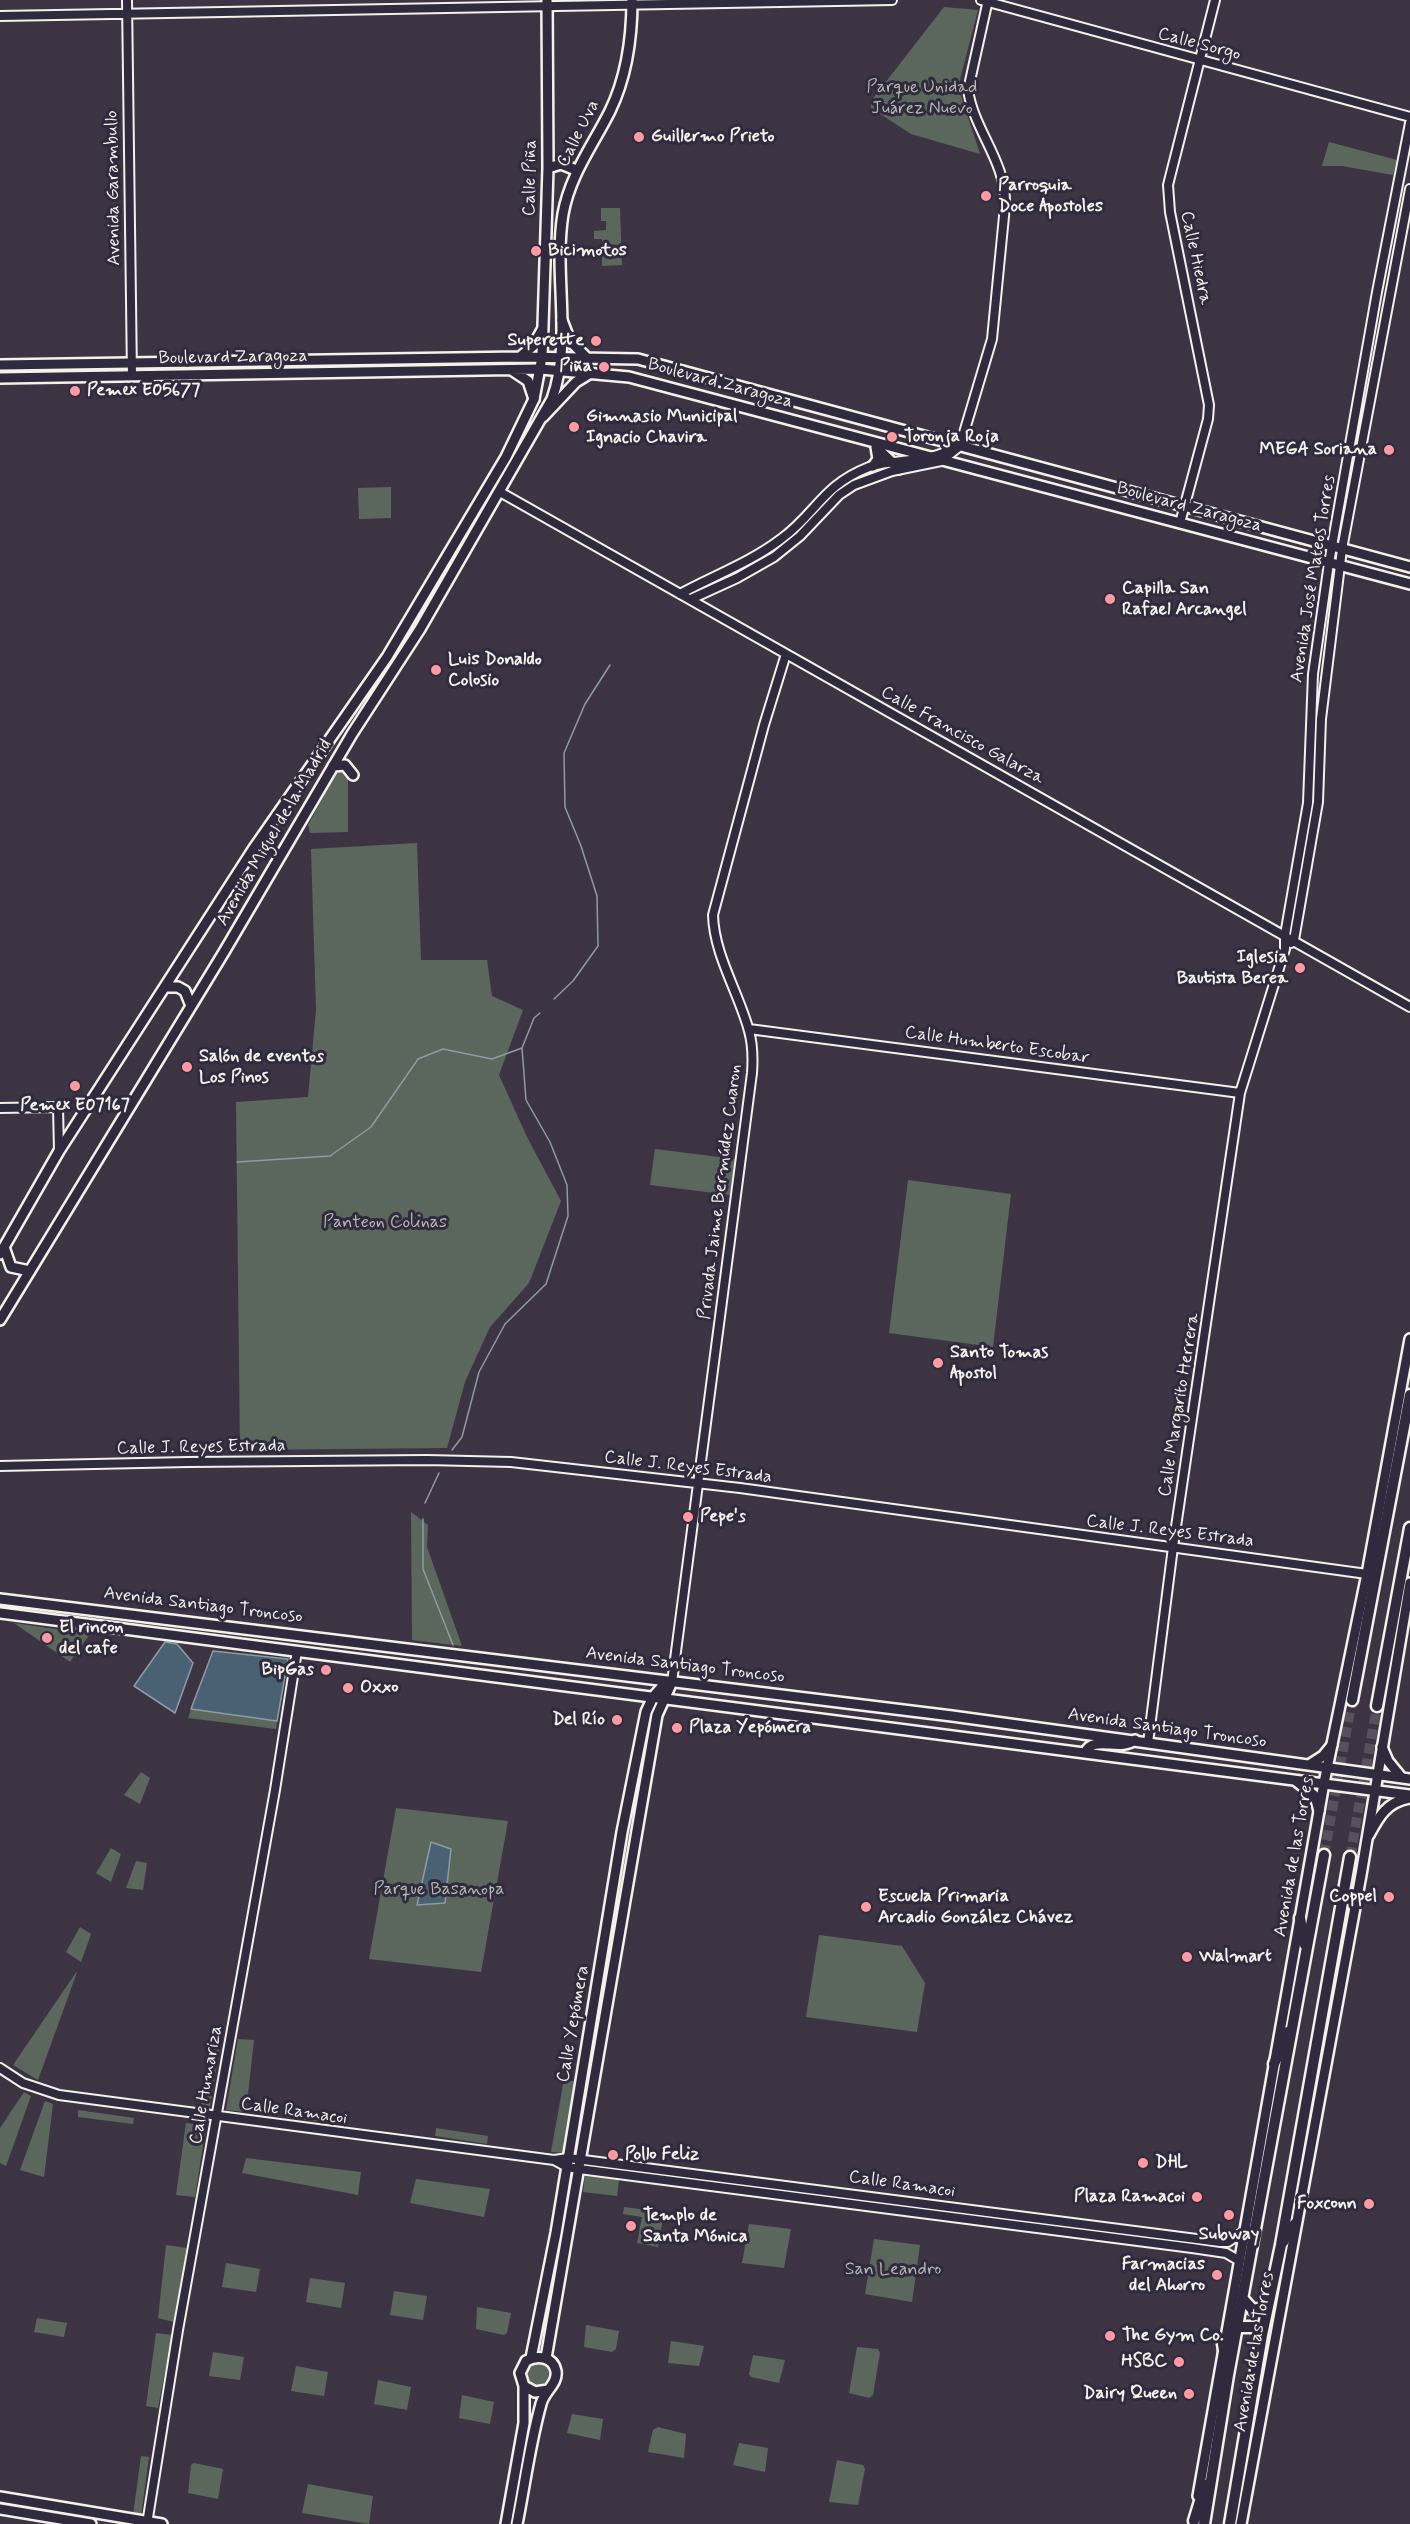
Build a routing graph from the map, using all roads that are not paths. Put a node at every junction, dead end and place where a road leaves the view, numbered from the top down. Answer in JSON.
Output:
{"nodes":[{"id":1,"x":127,"y":0,"type":"edge"},
{"id":2,"x":892,"y":0,"type":"edge"},
{"id":3,"x":985,"y":0,"type":"edge"},
{"id":4,"x":1215,"y":0,"type":"edge"},
{"id":5,"x":632,"y":3,"type":"edge"},
{"id":6,"x":547,"y":4,"type":"edge"},
{"id":7,"x":127,"y":14,"type":"junction"},
{"id":8,"x":0,"y":16,"type":"edge"},
{"id":9,"x":1200,"y":61,"type":"junction"},
{"id":10,"x":1410,"y":117,"type":"edge"},
{"id":11,"x":1410,"y":123,"type":"edge"},
{"id":12,"x":548,"y":168,"type":"junction"},
{"id":13,"x":576,"y":170,"type":"junction"},
{"id":14,"x":1410,"y":189,"type":"edge"},
{"id":15,"x":562,"y":320,"type":"junction"},
{"id":16,"x":542,"y":330,"type":"junction"},
{"id":17,"x":520,"y":357,"type":"junction"},
{"id":18,"x":542,"y":357,"type":"junction"},
{"id":19,"x":561,"y":357,"type":"junction"},
{"id":20,"x":587,"y":358,"type":"junction"},
{"id":21,"x":132,"y":363,"type":"junction"},
{"id":22,"x":0,"y":365,"type":"edge"},
{"id":23,"x":541,"y":369,"type":"junction"},
{"id":24,"x":508,"y":370,"type":"junction"},
{"id":25,"x":559,"y":370,"type":"junction"},
{"id":26,"x":594,"y":373,"type":"junction"},
{"id":27,"x":132,"y":376,"type":"junction"},
{"id":28,"x":0,"y":378,"type":"edge"},
{"id":29,"x":535,"y":397,"type":"junction"},
{"id":30,"x":549,"y":406,"type":"junction"},
{"id":31,"x":543,"y":417,"type":"junction"},
{"id":32,"x":874,"y":444,"type":"junction"},
{"id":33,"x":959,"y":444,"type":"junction"},
{"id":34,"x":934,"y":456,"type":"junction"},
{"id":35,"x":944,"y":459,"type":"junction"},
{"id":36,"x":891,"y":462,"type":"junction"},
{"id":37,"x":873,"y":466,"type":"junction"},
{"id":38,"x":899,"y":469,"type":"junction"},
{"id":39,"x":500,"y":492,"type":"junction"},
{"id":40,"x":1185,"y":507,"type":"junction"},
{"id":41,"x":1180,"y":523,"type":"junction"},
{"id":42,"x":1332,"y":547,"type":"junction"},
{"id":43,"x":1342,"y":549,"type":"junction"},
{"id":44,"x":1329,"y":563,"type":"junction"},
{"id":45,"x":1340,"y":566,"type":"junction"},
{"id":46,"x":1410,"y":567,"type":"edge"},
{"id":47,"x":1410,"y":584,"type":"edge"},
{"id":48,"x":680,"y":594,"type":"junction"},
{"id":49,"x":691,"y":599,"type":"junction"},
{"id":50,"x":786,"y":654,"type":"junction"},
{"id":51,"x":333,"y":766,"type":"junction"},
{"id":52,"x":353,"y":775,"type":"dead end"},
{"id":53,"x":1305,"y":823,"type":"junction"},
{"id":54,"x":1315,"y":825,"type":"junction"},
{"id":55,"x":1285,"y":935,"type":"junction"},
{"id":56,"x":1294,"y":940,"type":"junction"},
{"id":57,"x":1285,"y":949,"type":"junction"},
{"id":58,"x":166,"y":987,"type":"junction"},
{"id":59,"x":191,"y":1006,"type":"junction"},
{"id":60,"x":1410,"y":1007,"type":"edge"},
{"id":61,"x":749,"y":1029,"type":"junction"},
{"id":62,"x":1240,"y":1093,"type":"junction"},
{"id":63,"x":0,"y":1108,"type":"edge"},
{"id":64,"x":59,"y":1151,"type":"junction"},
{"id":65,"x":2,"y":1250,"type":"edge"},
{"id":66,"x":30,"y":1271,"type":"junction"},
{"id":67,"x":0,"y":1320,"type":"edge"},
{"id":68,"x":1410,"y":1339,"type":"edge"},
{"id":69,"x":1410,"y":1395,"type":"edge"},
{"id":70,"x":0,"y":1466,"type":"edge"},
{"id":71,"x":699,"y":1484,"type":"junction"},
{"id":72,"x":1386,"y":1523,"type":"junction"},
{"id":73,"x":1410,"y":1528,"type":"edge"},
{"id":74,"x":1173,"y":1548,"type":"junction"},
{"id":75,"x":1370,"y":1562,"type":"junction"},
{"id":76,"x":1367,"y":1574,"type":"junction"},
{"id":77,"x":1410,"y":1583,"type":"edge"},
{"id":78,"x":0,"y":1599,"type":"edge"},
{"id":79,"x":0,"y":1614,"type":"edge"},
{"id":80,"x":357,"y":1641,"type":"junction"},
{"id":81,"x":297,"y":1651,"type":"junction"},
{"id":82,"x":637,"y":1678,"type":"junction"},
{"id":83,"x":670,"y":1679,"type":"junction"},
{"id":84,"x":652,"y":1697,"type":"junction"},
{"id":85,"x":664,"y":1698,"type":"junction"},
{"id":86,"x":1352,"y":1700,"type":"tunnel mouth"},
{"id":87,"x":1377,"y":1706,"type":"tunnel mouth"},
{"id":88,"x":657,"y":1715,"type":"junction"},
{"id":89,"x":1135,"y":1740,"type":"junction"},
{"id":90,"x":1148,"y":1743,"type":"junction"},
{"id":91,"x":1333,"y":1743,"type":"junction"},
{"id":92,"x":1382,"y":1746,"type":"junction"},
{"id":93,"x":1185,"y":1748,"type":"junction"},
{"id":94,"x":1085,"y":1753,"type":"junction"},
{"id":95,"x":1309,"y":1765,"type":"junction"},
{"id":96,"x":1180,"y":1767,"type":"junction"},
{"id":97,"x":1328,"y":1768,"type":"junction"},
{"id":98,"x":1378,"y":1774,"type":"junction"},
{"id":99,"x":1292,"y":1778,"type":"junction"},
{"id":100,"x":1406,"y":1778,"type":"edge"},
{"id":101,"x":1324,"y":1783,"type":"junction"},
{"id":102,"x":1375,"y":1790,"type":"junction"},
{"id":103,"x":1410,"y":1796,"type":"edge"},
{"id":104,"x":1319,"y":1814,"type":"junction"},
{"id":105,"x":1366,"y":1840,"type":"junction"},
{"id":106,"x":1324,"y":1855,"type":"tunnel mouth"},
{"id":107,"x":1350,"y":1857,"type":"tunnel mouth"},
{"id":108,"x":1300,"y":1918,"type":"junction"},
{"id":109,"x":1306,"y":1953,"type":"junction"},
{"id":110,"x":1296,"y":2012,"type":"junction"},
{"id":111,"x":1274,"y":2064,"type":"junction"},
{"id":112,"x":0,"y":2068,"type":"edge"},
{"id":113,"x":216,"y":2116,"type":"junction"},
{"id":114,"x":568,"y":2163,"type":"junction"},
{"id":115,"x":580,"y":2165,"type":"junction"},
{"id":116,"x":1295,"y":2224,"type":"junction"},
{"id":117,"x":1243,"y":2232,"type":"junction"},
{"id":118,"x":1228,"y":2242,"type":"junction"},
{"id":119,"x":1281,"y":2245,"type":"junction"},
{"id":120,"x":1226,"y":2253,"type":"junction"},
{"id":121,"x":1238,"y":2260,"type":"junction"},
{"id":122,"x":1243,"y":2299,"type":"junction"},
{"id":123,"x":1268,"y":2307,"type":"junction"},
{"id":124,"x":1238,"y":2327,"type":"junction"},
{"id":125,"x":1262,"y":2335,"type":"junction"},
{"id":126,"x":1223,"y":2344,"type":"junction"},
{"id":127,"x":531,"y":2358,"type":"junction"},
{"id":128,"x":546,"y":2358,"type":"junction"},
{"id":129,"x":1228,"y":2375,"type":"junction"},
{"id":130,"x":524,"y":2386,"type":"junction"},
{"id":131,"x":548,"y":2390,"type":"junction"},
{"id":132,"x":1242,"y":2485,"type":"junction"},
{"id":133,"x":0,"y":2497,"type":"edge"},
{"id":134,"x":0,"y":2509,"type":"edge"},
{"id":135,"x":147,"y":2523,"type":"edge"},
{"id":136,"x":1197,"y":2523,"type":"edge"},
{"id":137,"x":91,"y":2524,"type":"edge"},
{"id":138,"x":162,"y":2524,"type":"edge"},
{"id":139,"x":506,"y":2524,"type":"edge"},
{"id":140,"x":518,"y":2524,"type":"edge"},
{"id":141,"x":1230,"y":2524,"type":"edge"},
{"id":142,"x":1240,"y":2524,"type":"edge"}],
"edges":[{"from":1,"to":7,"type":"street","name":"Avenida Garambullo"},
{"from":2,"to":5,"type":"street"},
{"from":3,"to":9,"type":"street","name":"Calle Sorgo"},
{"from":3,"to":33,"type":"street"},
{"from":4,"to":9,"type":"street","name":"Calle Hiedra"},
{"from":5,"to":6,"type":"street"},
{"from":5,"to":13,"type":"main road","name":"Calle Uva"},
{"from":6,"to":7,"type":"street"},
{"from":6,"to":12,"type":"main road","name":"Calle Piña"},
{"from":7,"to":8,"type":"street"},
{"from":7,"to":21,"type":"street","name":"Avenida Garambullo"},
{"from":9,"to":10,"type":"street","name":"Calle Sorgo"},
{"from":9,"to":40,"type":"street","name":"Calle Hiedra"},
{"from":11,"to":42,"type":"street","name":"Avenida José Mateos Torres"},
{"from":12,"to":13,"type":"main road"},
{"from":12,"to":16,"type":"main road","name":"Calle Piña"},
{"from":13,"to":15,"type":"main road","name":"Calle Uva"},
{"from":14,"to":43,"type":"street","name":"Avenida José Mateos Torres"},
{"from":15,"to":19,"type":"main road","name":"Calle Uva"},
{"from":15,"to":20,"type":"main road"},
{"from":16,"to":17,"type":"main road"},
{"from":16,"to":18,"type":"main road","name":"Calle Piña"},
{"from":17,"to":18,"type":"main road","name":"Boulevard Zaragoza"},
{"from":17,"to":21,"type":"main road","name":"Boulevard Zaragoza"},
{"from":18,"to":19,"type":"main road","name":"Boulevard Zaragoza"},
{"from":18,"to":23,"type":"main road","name":"Avenida Miguel de la Madrid"},
{"from":19,"to":20,"type":"main road","name":"Boulevard Zaragoza"},
{"from":19,"to":25,"type":"main road","name":"Avenida Miguel de la Madrid"},
{"from":20,"to":33,"type":"main road","name":"Boulevard Zaragoza"},
{"from":21,"to":22,"type":"main road","name":"Boulevard Zaragoza"},
{"from":21,"to":27,"type":"street","name":"Avenida Garambullo"},
{"from":23,"to":24,"type":"main road","name":"Boulevard Zaragoza"},
{"from":23,"to":25,"type":"main road","name":"Boulevard Zaragoza"},
{"from":23,"to":29,"type":"main road","name":"Avenida Miguel de la Madrid"},
{"from":24,"to":27,"type":"main road","name":"Boulevard Zaragoza"},
{"from":24,"to":29,"type":"main road"},
{"from":25,"to":26,"type":"main road","name":"Boulevard Zaragoza"},
{"from":25,"to":30,"type":"main road","name":"Avenida Miguel de la Madrid"},
{"from":26,"to":31,"type":"main road"},
{"from":26,"to":32,"type":"main road","name":"Boulevard Zaragoza"},
{"from":27,"to":28,"type":"main road","name":"Boulevard Zaragoza"},
{"from":29,"to":30,"type":"main road"},
{"from":29,"to":58,"type":"main road","name":"Avenida Miguel de la Madrid"},
{"from":30,"to":31,"type":"main road","name":"Avenida Miguel de la Madrid"},
{"from":31,"to":39,"type":"main road","name":"Avenida Miguel de la Madrid"},
{"from":32,"to":34,"type":"main road","name":"Boulevard Zaragoza"},
{"from":32,"to":36,"type":"main road"},
{"from":32,"to":37,"type":"main road"},
{"from":33,"to":34,"type":"street"},
{"from":33,"to":35,"type":"street"},
{"from":33,"to":40,"type":"main road","name":"Boulevard Zaragoza"},
{"from":34,"to":35,"type":"main road","name":"Boulevard Zaragoza"},
{"from":34,"to":36,"type":"street"},
{"from":35,"to":38,"type":"street"},
{"from":35,"to":41,"type":"main road","name":"Boulevard Zaragoza"},
{"from":36,"to":37,"type":"street"},
{"from":36,"to":38,"type":"main road"},
{"from":37,"to":48,"type":"street"},
{"from":38,"to":49,"type":"street"},
{"from":39,"to":48,"type":"street","name":"Calle Francisco Galarza"},
{"from":39,"to":51,"type":"main road","name":"Avenida Miguel de la Madrid"},
{"from":40,"to":41,"type":"street","name":"Calle Hiedra"},
{"from":40,"to":42,"type":"main road","name":"Boulevard Zaragoza"},
{"from":41,"to":44,"type":"main road","name":"Boulevard Zaragoza"},
{"from":42,"to":43,"type":"main road","name":"Boulevard Zaragoza"},
{"from":42,"to":44,"type":"street","name":"Avenida José Mateos Torres"},
{"from":43,"to":45,"type":"street","name":"Avenida José Mateos Torres"},
{"from":43,"to":46,"type":"main road","name":"Boulevard Zaragoza"},
{"from":44,"to":45,"type":"main road","name":"Boulevard Zaragoza"},
{"from":44,"to":53,"type":"street","name":"Avenida José Mateos Torres"},
{"from":45,"to":47,"type":"main road","name":"Boulevard Zaragoza"},
{"from":45,"to":54,"type":"street","name":"Avenida José Mateos Torres"},
{"from":48,"to":49,"type":"street","name":"Calle Francisco Galarza"},
{"from":49,"to":50,"type":"street","name":"Calle Francisco Galarza"},
{"from":50,"to":55,"type":"street","name":"Calle Francisco Galarza"},
{"from":50,"to":61,"type":"street","name":"Privada Jaime Bermúdez Cuaron"},
{"from":51,"to":52,"type":"main road"},
{"from":51,"to":59,"type":"main road","name":"Avenida Miguel de la Madrid"},
{"from":53,"to":54,"type":"street"},
{"from":53,"to":55,"type":"street","name":"Avenida José Mateos Torres"},
{"from":54,"to":56,"type":"street","name":"Avenida José Mateos Torres"},
{"from":55,"to":56,"type":"street","name":"Calle Francisco Galarza"},
{"from":55,"to":57,"type":"street","name":"Avenida José Mateos Torres"},
{"from":56,"to":57,"type":"street"},
{"from":56,"to":60,"type":"street","name":"Calle Francisco Galarza"},
{"from":57,"to":62,"type":"street","name":"Calle Margarito Herrera"},
{"from":58,"to":59,"type":"main road"},
{"from":58,"to":64,"type":"main road","name":"Avenida Miguel de la Madrid"},
{"from":59,"to":66,"type":"main road","name":"Avenida Miguel de la Madrid"},
{"from":61,"to":62,"type":"street","name":"Calle Humberto Escobar"},
{"from":61,"to":71,"type":"street","name":"Privada Jaime Bermúdez Cuaron"},
{"from":62,"to":74,"type":"street","name":"Calle Margarito Herrera"},
{"from":63,"to":64,"type":"street"},
{"from":64,"to":65,"type":"main road","name":"Avenida Miguel de la Madrid"},
{"from":65,"to":66,"type":"main road"},
{"from":66,"to":67,"type":"main road","name":"Avenida Miguel de la Madrid"},
{"from":68,"to":75,"type":"main road","name":"Avenida de las Torres"},
{"from":69,"to":72,"type":"highway"},
{"from":70,"to":71,"type":"street","name":"Calle J. Reyes Estrada"},
{"from":71,"to":74,"type":"street","name":"Calle J. Reyes Estrada"},
{"from":71,"to":83,"type":"street","name":"Privada Jaime Bermúdez Cuaron"},
{"from":72,"to":75,"type":"highway"},
{"from":72,"to":86,"type":"highway"},
{"from":73,"to":87,"type":"highway"},
{"from":74,"to":76,"type":"street","name":"Calle J. Reyes Estrada"},
{"from":74,"to":90,"type":"street","name":"Calle Margarito Herrera"},
{"from":75,"to":76,"type":"main road","name":"Avenida de las Torres"},
{"from":76,"to":91,"type":"main road","name":"Avenida de las Torres"},
{"from":77,"to":92,"type":"main road","name":"Avenida de las Torres"},
{"from":78,"to":80,"type":"main road","name":"Avenida Santiago Troncoso"},
{"from":79,"to":81,"type":"main road","name":"Avenida Santiago Troncoso"},
{"from":80,"to":81,"type":"main road"},
{"from":80,"to":82,"type":"main road","name":"Avenida Santiago Troncoso"},
{"from":81,"to":84,"type":"main road","name":"Avenida Santiago Troncoso"},
{"from":81,"to":113,"type":"street","name":"Calle Humariza"},
{"from":82,"to":83,"type":"main road","name":"Avenida Santiago Troncoso"},
{"from":82,"to":84,"type":"main road"},
{"from":83,"to":84,"type":"main road"},
{"from":83,"to":85,"type":"main road","name":"Calle Yepómera"},
{"from":83,"to":89,"type":"main road","name":"Avenida Santiago Troncoso"},
{"from":84,"to":85,"type":"main road","name":"Avenida Santiago Troncoso"},
{"from":84,"to":88,"type":"main road"},
{"from":84,"to":114,"type":"main road","name":"Calle Yepómera"},
{"from":85,"to":88,"type":"main road","name":"Calle Yepómera"},
{"from":85,"to":94,"type":"main road","name":"Avenida Santiago Troncoso"},
{"from":88,"to":115,"type":"main road","name":"Calle Yepómera"},
{"from":89,"to":90,"type":"main road","name":"Avenida Santiago Troncoso"},
{"from":89,"to":94,"type":"main road"},
{"from":90,"to":93,"type":"main road","name":"Avenida Santiago Troncoso"},
{"from":91,"to":95,"type":"main road"},
{"from":91,"to":97,"type":"main road","name":"Avenida de las Torres"},
{"from":92,"to":98,"type":"main road","name":"Avenida de las Torres"},
{"from":92,"to":100,"type":"main road"},
{"from":93,"to":95,"type":"main road","name":"Avenida Santiago Troncoso"},
{"from":93,"to":96,"type":"main road"},
{"from":94,"to":96,"type":"main road","name":"Avenida Santiago Troncoso"},
{"from":95,"to":97,"type":"main road","name":"Avenida Santiago Troncoso"},
{"from":96,"to":99,"type":"main road","name":"Avenida Santiago Troncoso"},
{"from":97,"to":98,"type":"main road","name":"Avenida Santiago Troncoso"},
{"from":97,"to":101,"type":"main road","name":"Avenida de las Torres"},
{"from":98,"to":100,"type":"main road","name":"Avenida Santiago Troncoso"},
{"from":98,"to":102,"type":"main road","name":"Avenida de las Torres"},
{"from":99,"to":101,"type":"main road","name":"Avenida Santiago Troncoso"},
{"from":99,"to":104,"type":"main road"},
{"from":101,"to":102,"type":"main road","name":"Avenida Santiago Troncoso"},
{"from":101,"to":104,"type":"main road","name":"Avenida de las Torres"},
{"from":102,"to":103,"type":"main road"},
{"from":102,"to":105,"type":"main road","name":"Avenida de las Torres"},
{"from":103,"to":105,"type":"main road"},
{"from":104,"to":108,"type":"main road","name":"Avenida de las Torres"},
{"from":105,"to":116,"type":"main road","name":"Avenida de las Torres"},
{"from":106,"to":109,"type":"highway","name":"Avenida de las Torres"},
{"from":107,"to":119,"type":"highway","name":"Avenida de las Torres"},
{"from":108,"to":109,"type":"highway"},
{"from":108,"to":111,"type":"main road","name":"Avenida de las Torres"},
{"from":109,"to":110,"type":"highway","name":"Avenida de las Torres"},
{"from":110,"to":111,"type":"highway"},
{"from":110,"to":122,"type":"highway","name":"Avenida de las Torres"},
{"from":111,"to":117,"type":"main road","name":"Avenida de las Torres"},
{"from":112,"to":113,"type":"street","name":"Calle Ramacoi"},
{"from":113,"to":114,"type":"street","name":"Calle Ramacoi"},
{"from":113,"to":135,"type":"street","name":"Calle Humariza"},
{"from":114,"to":115,"type":"street","name":"Calle Ramacoi"},
{"from":114,"to":127,"type":"main road","name":"Calle Yepómera"},
{"from":115,"to":118,"type":"street","name":"Calle Ramacoi"},
{"from":115,"to":120,"type":"street","name":"Calle Ramacoi"},
{"from":115,"to":128,"type":"main road","name":"Calle Yepómera"},
{"from":116,"to":119,"type":"highway"},
{"from":116,"to":132,"type":"main road","name":"Avenida de las Torres"},
{"from":117,"to":118,"type":"street"},
{"from":117,"to":121,"type":"main road","name":"Avenida de las Torres"},
{"from":118,"to":120,"type":"street"},
{"from":119,"to":123,"type":"highway","name":"Avenida de las Torres"},
{"from":120,"to":121,"type":"street","name":"Calle Ramacoi"},
{"from":121,"to":126,"type":"main road","name":"Avenida de las Torres"},
{"from":122,"to":123,"type":"highway"},
{"from":122,"to":124,"type":"highway","name":"Avenida de las Torres"},
{"from":123,"to":125,"type":"highway","name":"Avenida de las Torres"},
{"from":124,"to":125,"type":"highway"},
{"from":124,"to":129,"type":"highway","name":"Avenida de las Torres"},
{"from":125,"to":132,"type":"highway","name":"Avenida de las Torres"},
{"from":126,"to":129,"type":"highway"},
{"from":126,"to":136,"type":"main road","name":"Avenida de las Torres"},
{"from":127,"to":128,"type":"main road"},
{"from":127,"to":130,"type":"main road"},
{"from":128,"to":131,"type":"main road"},
{"from":129,"to":136,"type":"highway","name":"Avenida de las Torres"},
{"from":130,"to":131,"type":"main road"},
{"from":130,"to":139,"type":"main road"},
{"from":131,"to":140,"type":"main road"},
{"from":132,"to":141,"type":"highway","name":"Avenida de las Torres"},
{"from":132,"to":142,"type":"main road","name":"Avenida de las Torres"},
{"from":133,"to":135,"type":"main road"},
{"from":134,"to":137,"type":"main road"},
{"from":135,"to":138,"type":"main road"}]}
